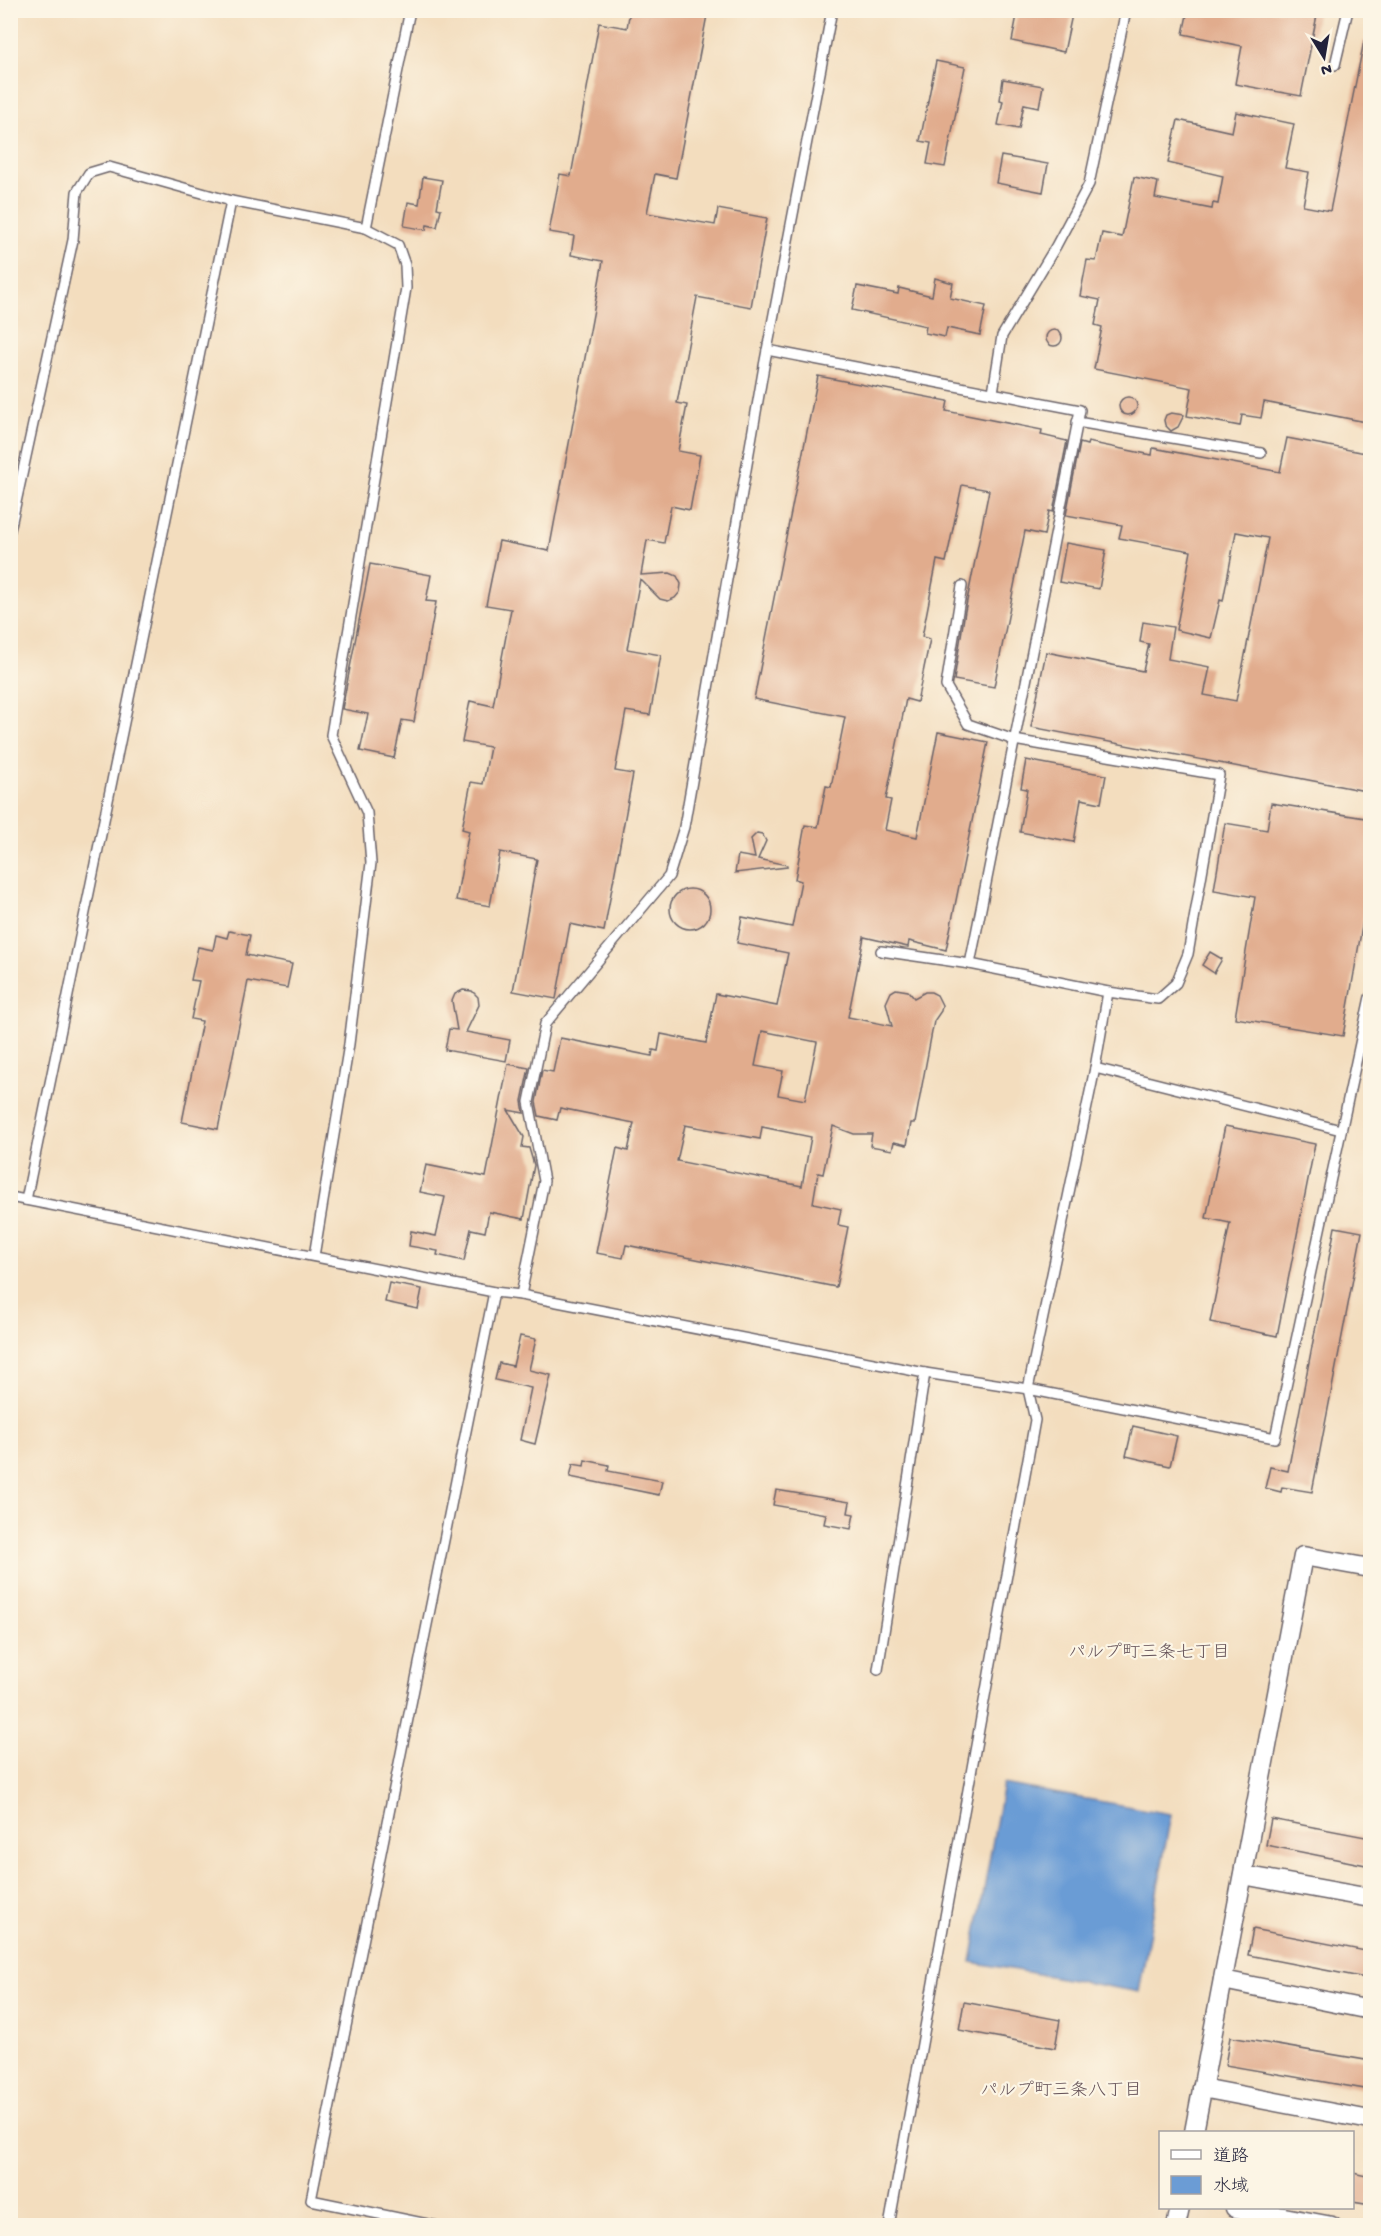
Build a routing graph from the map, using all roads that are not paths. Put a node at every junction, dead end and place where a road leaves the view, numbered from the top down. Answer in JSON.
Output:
{"nodes":[{"id":1,"x":410,"y":10,"type":"edge"},
{"id":2,"x":832,"y":10,"type":"edge"},
{"id":3,"x":1126,"y":10,"type":"edge"},
{"id":4,"x":1348,"y":10,"type":"edge"},
{"id":5,"x":1335,"y":65,"type":"dead end"},
{"id":6,"x":231,"y":201,"type":"junction"},
{"id":7,"x":366,"y":228,"type":"junction"},
{"id":8,"x":767,"y":350,"type":"junction"},
{"id":9,"x":993,"y":392,"type":"junction"},
{"id":10,"x":1077,"y":422,"type":"junction"},
{"id":11,"x":1261,"y":453,"type":"dead end"},
{"id":12,"x":10,"y":531,"type":"edge"},
{"id":13,"x":962,"y":586,"type":"dead end"},
{"id":14,"x":1014,"y":740,"type":"junction"},
{"id":15,"x":880,"y":951,"type":"dead end"},
{"id":16,"x":970,"y":964,"type":"junction"},
{"id":17,"x":1108,"y":992,"type":"junction"},
{"id":18,"x":1371,"y":997,"type":"edge"},
{"id":19,"x":1095,"y":1068,"type":"junction"},
{"id":20,"x":1341,"y":1130,"type":"junction"},
{"id":21,"x":10,"y":1197,"type":"edge"},
{"id":22,"x":26,"y":1200,"type":"junction"},
{"id":23,"x":314,"y":1256,"type":"junction"},
{"id":24,"x":494,"y":1292,"type":"junction"},
{"id":25,"x":521,"y":1295,"type":"junction"},
{"id":26,"x":925,"y":1373,"type":"junction"},
{"id":27,"x":1028,"y":1389,"type":"junction"},
{"id":28,"x":1371,"y":1568,"type":"edge"},
{"id":29,"x":878,"y":1670,"type":"dead end"},
{"id":30,"x":1243,"y":1875,"type":"junction"},
{"id":31,"x":1371,"y":1899,"type":"edge"},
{"id":32,"x":1223,"y":1980,"type":"junction"},
{"id":33,"x":1371,"y":2010,"type":"edge"},
{"id":34,"x":1202,"y":2088,"type":"junction"},
{"id":35,"x":1371,"y":2120,"type":"edge"},
{"id":36,"x":1194,"y":2131,"type":"edge"},
{"id":37,"x":1180,"y":2209,"type":"edge"},
{"id":38,"x":1240,"y":2209,"type":"edge"},
{"id":39,"x":437,"y":2226,"type":"edge"},
{"id":40,"x":889,"y":2226,"type":"edge"},
{"id":41,"x":1176,"y":2226,"type":"edge"},
{"id":42,"x":1332,"y":2226,"type":"edge"}],
"edges":[{"from":1,"to":7,"type":"lane"},
{"from":2,"to":8,"type":"lane"},
{"from":3,"to":9,"type":"lane"},
{"from":4,"to":5,"type":"lane"},
{"from":6,"to":7,"type":"lane"},
{"from":6,"to":12,"type":"lane"},
{"from":6,"to":22,"type":"lane"},
{"from":7,"to":23,"type":"lane"},
{"from":8,"to":9,"type":"lane"},
{"from":8,"to":25,"type":"lane"},
{"from":9,"to":10,"type":"lane"},
{"from":10,"to":11,"type":"lane"},
{"from":10,"to":14,"type":"lane"},
{"from":13,"to":14,"type":"lane"},
{"from":14,"to":16,"type":"lane"},
{"from":14,"to":17,"type":"lane"},
{"from":15,"to":16,"type":"lane"},
{"from":16,"to":17,"type":"lane"},
{"from":17,"to":19,"type":"lane"},
{"from":18,"to":20,"type":"lane"},
{"from":19,"to":20,"type":"lane"},
{"from":19,"to":27,"type":"lane"},
{"from":20,"to":27,"type":"lane"},
{"from":21,"to":22,"type":"lane"},
{"from":22,"to":23,"type":"lane"},
{"from":23,"to":24,"type":"lane"},
{"from":24,"to":25,"type":"lane"},
{"from":24,"to":39,"type":"lane"},
{"from":25,"to":26,"type":"lane"},
{"from":26,"to":27,"type":"lane"},
{"from":26,"to":29,"type":"lane"},
{"from":27,"to":40,"type":"lane"},
{"from":28,"to":30,"type":"street"},
{"from":30,"to":31,"type":"street"},
{"from":30,"to":32,"type":"street"},
{"from":32,"to":33,"type":"street"},
{"from":32,"to":34,"type":"street"},
{"from":34,"to":35,"type":"street"},
{"from":34,"to":36,"type":"street"},
{"from":37,"to":41,"type":"street"},
{"from":38,"to":42,"type":"street"}]}
